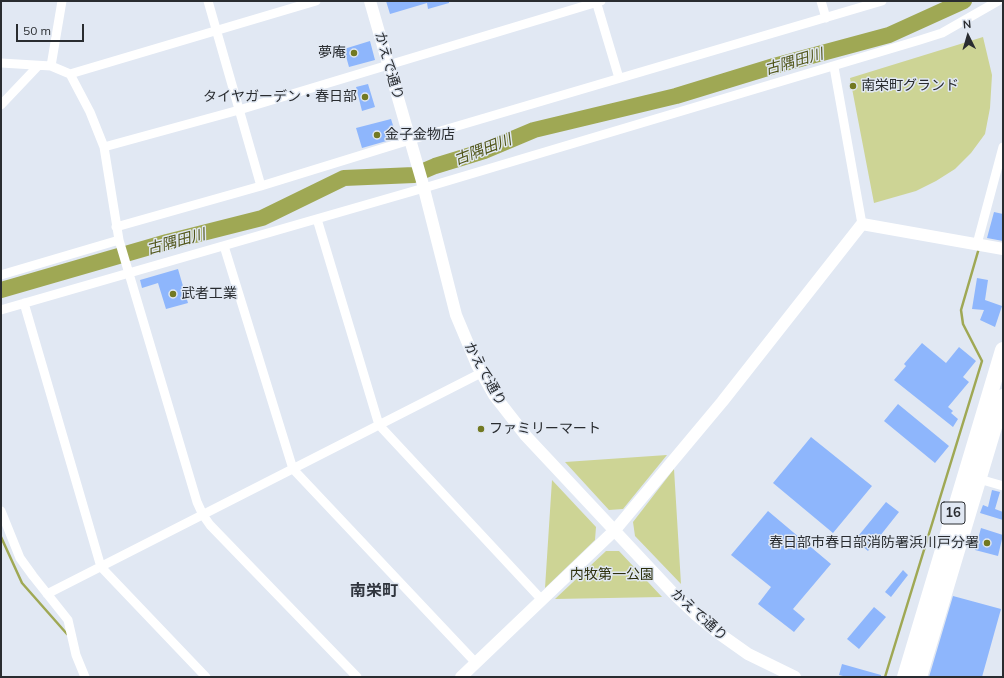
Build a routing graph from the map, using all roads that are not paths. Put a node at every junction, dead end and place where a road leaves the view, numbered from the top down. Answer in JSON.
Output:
{"nodes":[{"id":1,"x":62,"y":1,"type":"edge"},
{"id":2,"x":208,"y":1,"type":"edge"},
{"id":3,"x":316,"y":1,"type":"edge"},
{"id":4,"x":370,"y":1,"type":"edge"},
{"id":5,"x":821,"y":1,"type":"edge"},
{"id":6,"x":882,"y":1,"type":"edge"},
{"id":7,"x":998,"y":1,"type":"edge"},
{"id":8,"x":598,"y":2,"type":"edge"},
{"id":9,"x":826,"y":18,"type":"junction"},
{"id":10,"x":216,"y":30,"type":"junction"},
{"id":11,"x":1,"y":64,"type":"edge"},
{"id":12,"x":389,"y":64,"type":"junction"},
{"id":13,"x":38,"y":66,"type":"junction"},
{"id":14,"x":51,"y":66,"type":"junction"},
{"id":15,"x":834,"y":67,"type":"junction"},
{"id":16,"x":70,"y":74,"type":"junction"},
{"id":17,"x":619,"y":78,"type":"junction"},
{"id":18,"x":1,"y":105,"type":"edge"},
{"id":19,"x":239,"y":110,"type":"junction"},
{"id":20,"x":411,"y":142,"type":"junction"},
{"id":21,"x":104,"y":147,"type":"junction"},
{"id":22,"x":1003,"y":147,"type":"edge"},
{"id":23,"x":423,"y":184,"type":"junction"},
{"id":24,"x":261,"y":186,"type":"junction"},
{"id":25,"x":317,"y":219,"type":"junction"},
{"id":26,"x":862,"y":224,"type":"junction"},
{"id":27,"x":116,"y":227,"type":"junction"},
{"id":28,"x":118,"y":240,"type":"junction"},
{"id":29,"x":977,"y":244,"type":"junction"},
{"id":30,"x":224,"y":246,"type":"junction"},
{"id":31,"x":1003,"y":249,"type":"edge"},
{"id":32,"x":129,"y":274,"type":"junction"},
{"id":33,"x":1,"y":275,"type":"edge"},
{"id":34,"x":24,"y":303,"type":"junction"},
{"id":35,"x":1,"y":310,"type":"edge"},
{"id":36,"x":1003,"y":350,"type":"edge"},
{"id":37,"x":481,"y":373,"type":"junction"},
{"id":38,"x":1003,"y":397,"type":"edge"},
{"id":39,"x":379,"y":425,"type":"junction"},
{"id":40,"x":293,"y":469,"type":"junction"},
{"id":41,"x":979,"y":479,"type":"junction"},
{"id":42,"x":1003,"y":486,"type":"edge"},
{"id":43,"x":1,"y":511,"type":"edge"},
{"id":44,"x":203,"y":515,"type":"junction"},
{"id":45,"x":615,"y":530,"type":"junction"},
{"id":46,"x":101,"y":567,"type":"junction"},
{"id":47,"x":47,"y":594,"type":"junction"},
{"id":48,"x":542,"y":600,"type":"junction"},
{"id":49,"x":476,"y":663,"type":"junction"},
{"id":50,"x":85,"y":677,"type":"edge"},
{"id":51,"x":206,"y":677,"type":"edge"},
{"id":52,"x":358,"y":677,"type":"edge"},
{"id":53,"x":461,"y":677,"type":"edge"},
{"id":54,"x":795,"y":677,"type":"edge"},
{"id":55,"x":905,"y":677,"type":"edge"},
{"id":56,"x":919,"y":677,"type":"edge"}],
"edges":[{"from":1,"to":14,"type":"street"},
{"from":2,"to":10,"type":"street"},
{"from":3,"to":10,"type":"street"},
{"from":4,"to":12,"type":"street","name":"かえで通り"},
{"from":5,"to":9,"type":"street"},
{"from":6,"to":9,"type":"street"},
{"from":7,"to":15,"type":"street"},
{"from":8,"to":12,"type":"street"},
{"from":8,"to":17,"type":"street"},
{"from":9,"to":17,"type":"street"},
{"from":10,"to":16,"type":"street"},
{"from":10,"to":19,"type":"street"},
{"from":11,"to":13,"type":"street"},
{"from":12,"to":19,"type":"street"},
{"from":12,"to":20,"type":"street","name":"かえで通り"},
{"from":13,"to":14,"type":"street"},
{"from":13,"to":18,"type":"street"},
{"from":14,"to":16,"type":"street"},
{"from":15,"to":23,"type":"street"},
{"from":15,"to":26,"type":"street"},
{"from":16,"to":21,"type":"street"},
{"from":17,"to":20,"type":"street"},
{"from":19,"to":21,"type":"street"},
{"from":19,"to":24,"type":"street"},
{"from":20,"to":23,"type":"street","name":"かえで通り"},
{"from":20,"to":24,"type":"street"},
{"from":21,"to":27,"type":"street"},
{"from":22,"to":29,"type":"street"},
{"from":23,"to":25,"type":"street"},
{"from":23,"to":37,"type":"street","name":"かえで通り"},
{"from":24,"to":27,"type":"street"},
{"from":25,"to":30,"type":"street"},
{"from":25,"to":39,"type":"street"},
{"from":26,"to":29,"type":"street"},
{"from":26,"to":45,"type":"street"},
{"from":27,"to":28,"type":"street"},
{"from":28,"to":32,"type":"street"},
{"from":28,"to":33,"type":"street"},
{"from":29,"to":31,"type":"street"},
{"from":30,"to":32,"type":"street"},
{"from":30,"to":40,"type":"street"},
{"from":32,"to":34,"type":"street"},
{"from":32,"to":44,"type":"street"},
{"from":34,"to":35,"type":"street"},
{"from":34,"to":46,"type":"street"},
{"from":36,"to":55,"type":"highway","number":"16"},
{"from":37,"to":39,"type":"street"},
{"from":37,"to":45,"type":"street","name":"かえで通り"},
{"from":38,"to":41,"type":"highway","number":"16"},
{"from":39,"to":40,"type":"street"},
{"from":39,"to":48,"type":"street"},
{"from":40,"to":44,"type":"street"},
{"from":40,"to":49,"type":"street"},
{"from":41,"to":42,"type":"street"},
{"from":41,"to":56,"type":"highway","number":"16"},
{"from":43,"to":47,"type":"street"},
{"from":44,"to":46,"type":"street"},
{"from":44,"to":52,"type":"street"},
{"from":45,"to":48,"type":"street"},
{"from":45,"to":54,"type":"street","name":"かえで通り"},
{"from":46,"to":47,"type":"street"},
{"from":46,"to":51,"type":"street"},
{"from":47,"to":50,"type":"street"},
{"from":48,"to":49,"type":"street"},
{"from":49,"to":53,"type":"street"}]}
